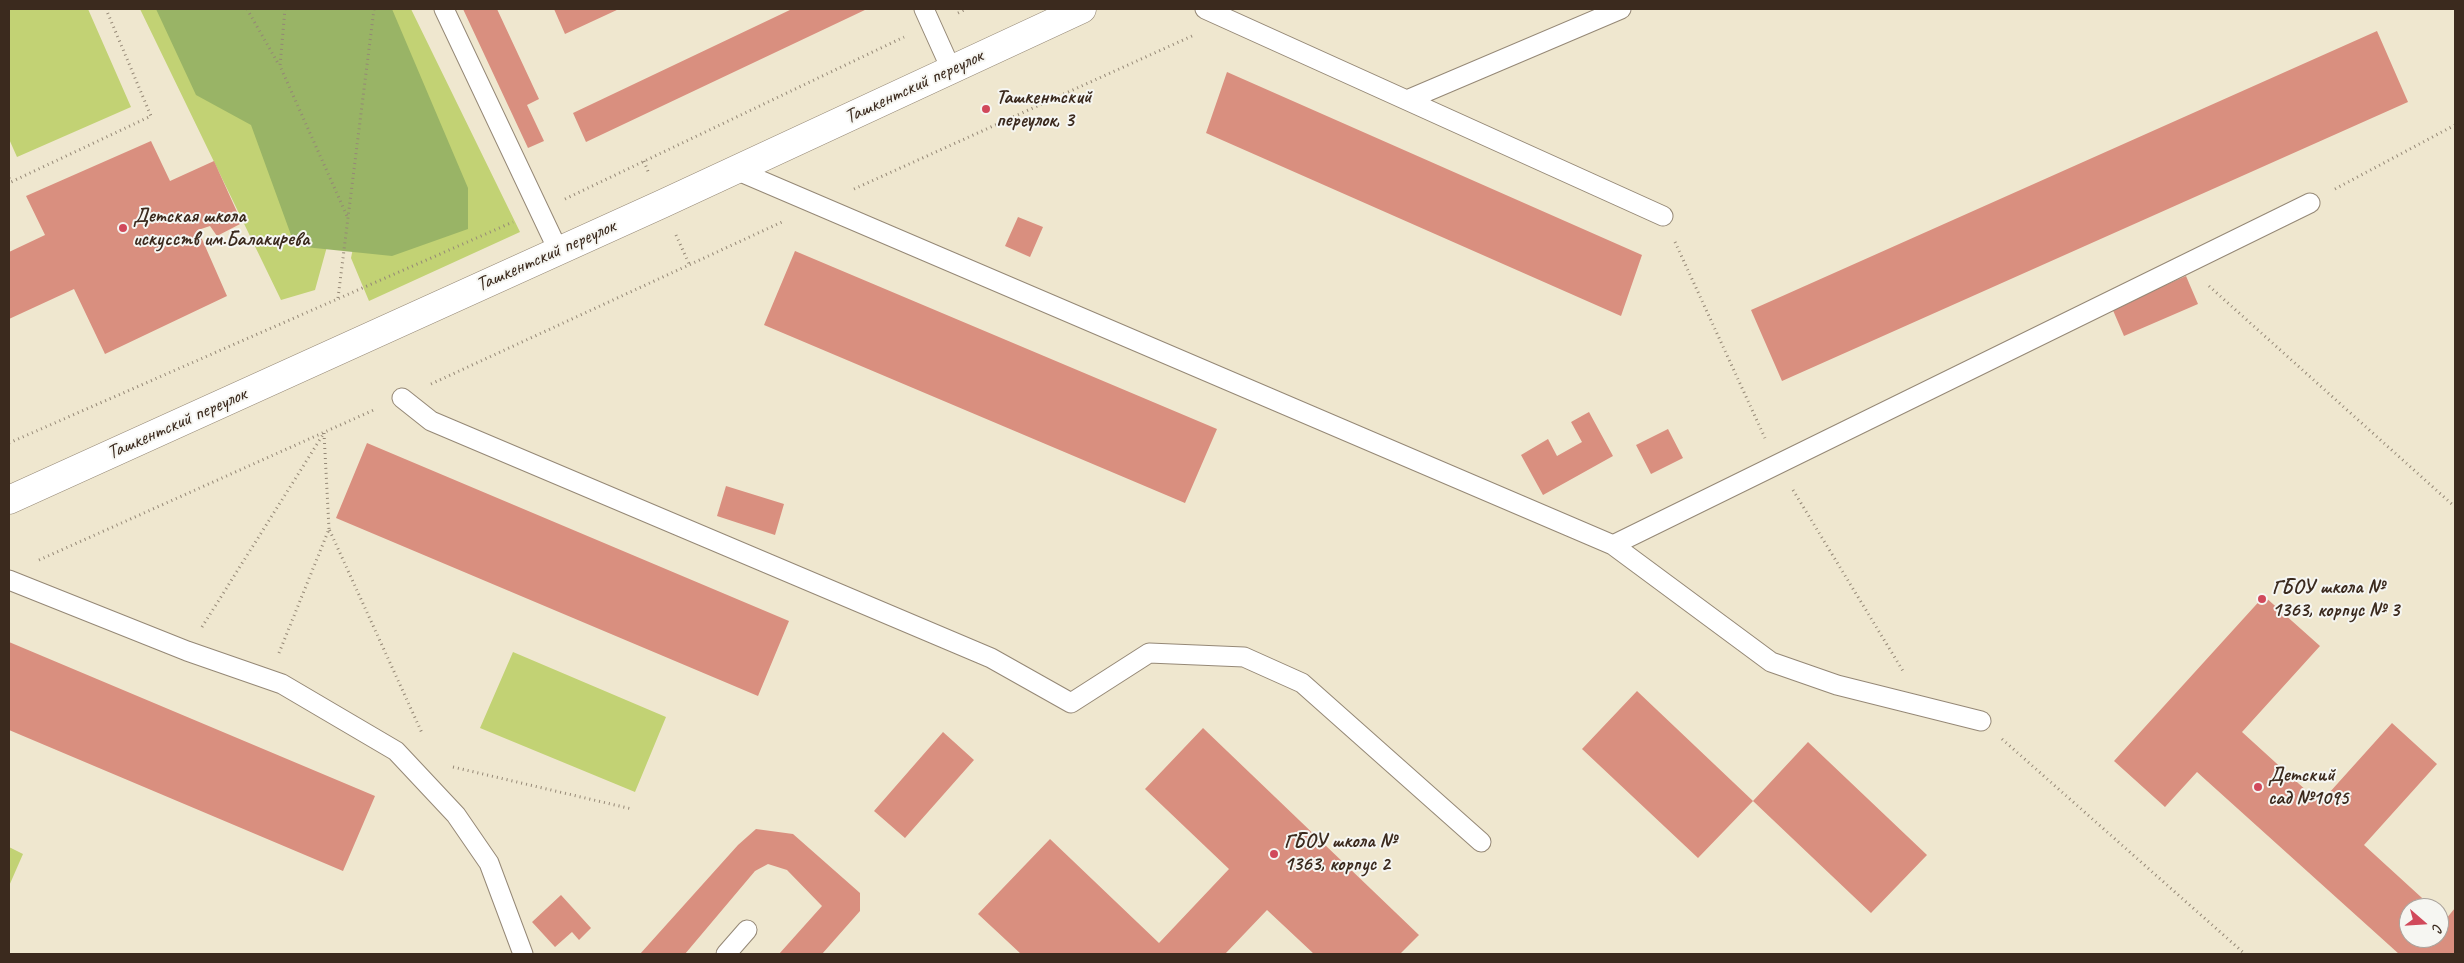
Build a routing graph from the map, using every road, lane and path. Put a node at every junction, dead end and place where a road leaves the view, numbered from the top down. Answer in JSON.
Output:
{"nodes":[{"id":1,"x":106,"y":9,"type":"edge"},
{"id":2,"x":247,"y":9,"type":"edge"},
{"id":3,"x":285,"y":9,"type":"edge"},
{"id":4,"x":374,"y":9,"type":"edge"},
{"id":5,"x":444,"y":9,"type":"edge"},
{"id":6,"x":966,"y":9,"type":"edge"},
{"id":7,"x":1082,"y":9,"type":"edge"},
{"id":8,"x":1205,"y":9,"type":"edge"},
{"id":9,"x":1621,"y":9,"type":"edge"},
{"id":10,"x":927,"y":17,"type":"edge"},
{"id":11,"x":1228,"y":19,"type":"junction"},
{"id":12,"x":280,"y":66,"type":"junction"},
{"id":13,"x":951,"y":69,"type":"junction"},
{"id":14,"x":1406,"y":100,"type":"junction"},
{"id":15,"x":2455,"y":124,"type":"edge"},
{"id":16,"x":736,"y":170,"type":"junction"},
{"id":17,"x":9,"y":178,"type":"edge"},
{"id":18,"x":2310,"y":203,"type":"joint"},
{"id":19,"x":818,"y":205,"type":"junction"},
{"id":20,"x":538,"y":211,"type":"junction"},
{"id":21,"x":1663,"y":216,"type":"joint"},
{"id":22,"x":348,"y":218,"type":"junction"},
{"id":23,"x":558,"y":250,"type":"junction"},
{"id":24,"x":2185,"y":264,"type":"junction"},
{"id":25,"x":338,"y":299,"type":"junction"},
{"id":26,"x":402,"y":398,"type":"junction"},
{"id":27,"x":324,"y":433,"type":"junction"},
{"id":28,"x":9,"y":443,"type":"edge"},
{"id":29,"x":1778,"y":465,"type":"junction"},
{"id":30,"x":9,"y":500,"type":"edge"},
{"id":31,"x":2455,"y":506,"type":"edge"},
{"id":32,"x":328,"y":529,"type":"junction"},
{"id":33,"x":1613,"y":546,"type":"junction"},
{"id":34,"x":35,"y":562,"type":"dead end"},
{"id":35,"x":9,"y":580,"type":"edge"},
{"id":36,"x":187,"y":651,"type":"junction"},
{"id":37,"x":278,"y":657,"type":"dead end"},
{"id":38,"x":1924,"y":706,"type":"junction"},
{"id":39,"x":1981,"y":721,"type":"joint"},
{"id":40,"x":423,"y":736,"type":"dead end"},
{"id":41,"x":445,"y":765,"type":"dead end"},
{"id":42,"x":632,"y":809,"type":"dead end"},
{"id":43,"x":1481,"y":842,"type":"dead end"},
{"id":44,"x":747,"y":930,"type":"dead end"},
{"id":45,"x":523,"y":954,"type":"edge"},
{"id":46,"x":726,"y":954,"type":"edge"},
{"id":47,"x":2245,"y":954,"type":"edge"}],
"edges":[{"from":1,"to":17,"type":"path"},
{"from":2,"to":12,"type":"path"},
{"from":3,"to":12,"type":"path"},
{"from":4,"to":22,"type":"path"},
{"from":5,"to":20,"type":"lane"},
{"from":6,"to":10,"type":"path"},
{"from":7,"to":13,"type":"street","name":"Ташкентский переулок"},
{"from":8,"to":11,"type":"lane"},
{"from":9,"to":14,"type":"lane"},
{"from":10,"to":13,"type":"lane"},
{"from":10,"to":20,"type":"path"},
{"from":11,"to":14,"type":"lane"},
{"from":11,"to":19,"type":"path"},
{"from":12,"to":22,"type":"path"},
{"from":13,"to":16,"type":"street","name":"Ташкентский переулок"},
{"from":14,"to":21,"type":"lane"},
{"from":15,"to":18,"type":"path"},
{"from":16,"to":19,"type":"lane"},
{"from":16,"to":23,"type":"street","name":"Ташкентский переулок"},
{"from":18,"to":24,"type":"lane"},
{"from":19,"to":26,"type":"path"},
{"from":19,"to":33,"type":"lane"},
{"from":20,"to":23,"type":"lane"},
{"from":20,"to":25,"type":"path"},
{"from":21,"to":29,"type":"path"},
{"from":22,"to":25,"type":"path"},
{"from":23,"to":30,"type":"street","name":"Ташкентский переулок"},
{"from":24,"to":29,"type":"lane"},
{"from":24,"to":31,"type":"path"},
{"from":25,"to":28,"type":"path"},
{"from":26,"to":27,"type":"path"},
{"from":26,"to":43,"type":"lane"},
{"from":27,"to":32,"type":"path"},
{"from":27,"to":34,"type":"path"},
{"from":27,"to":36,"type":"path"},
{"from":29,"to":33,"type":"lane"},
{"from":29,"to":38,"type":"path"},
{"from":32,"to":37,"type":"path"},
{"from":32,"to":40,"type":"path"},
{"from":33,"to":38,"type":"lane"},
{"from":35,"to":36,"type":"lane"},
{"from":36,"to":45,"type":"lane"},
{"from":38,"to":39,"type":"lane"},
{"from":39,"to":47,"type":"path"},
{"from":41,"to":42,"type":"path"},
{"from":44,"to":46,"type":"lane"}]}
